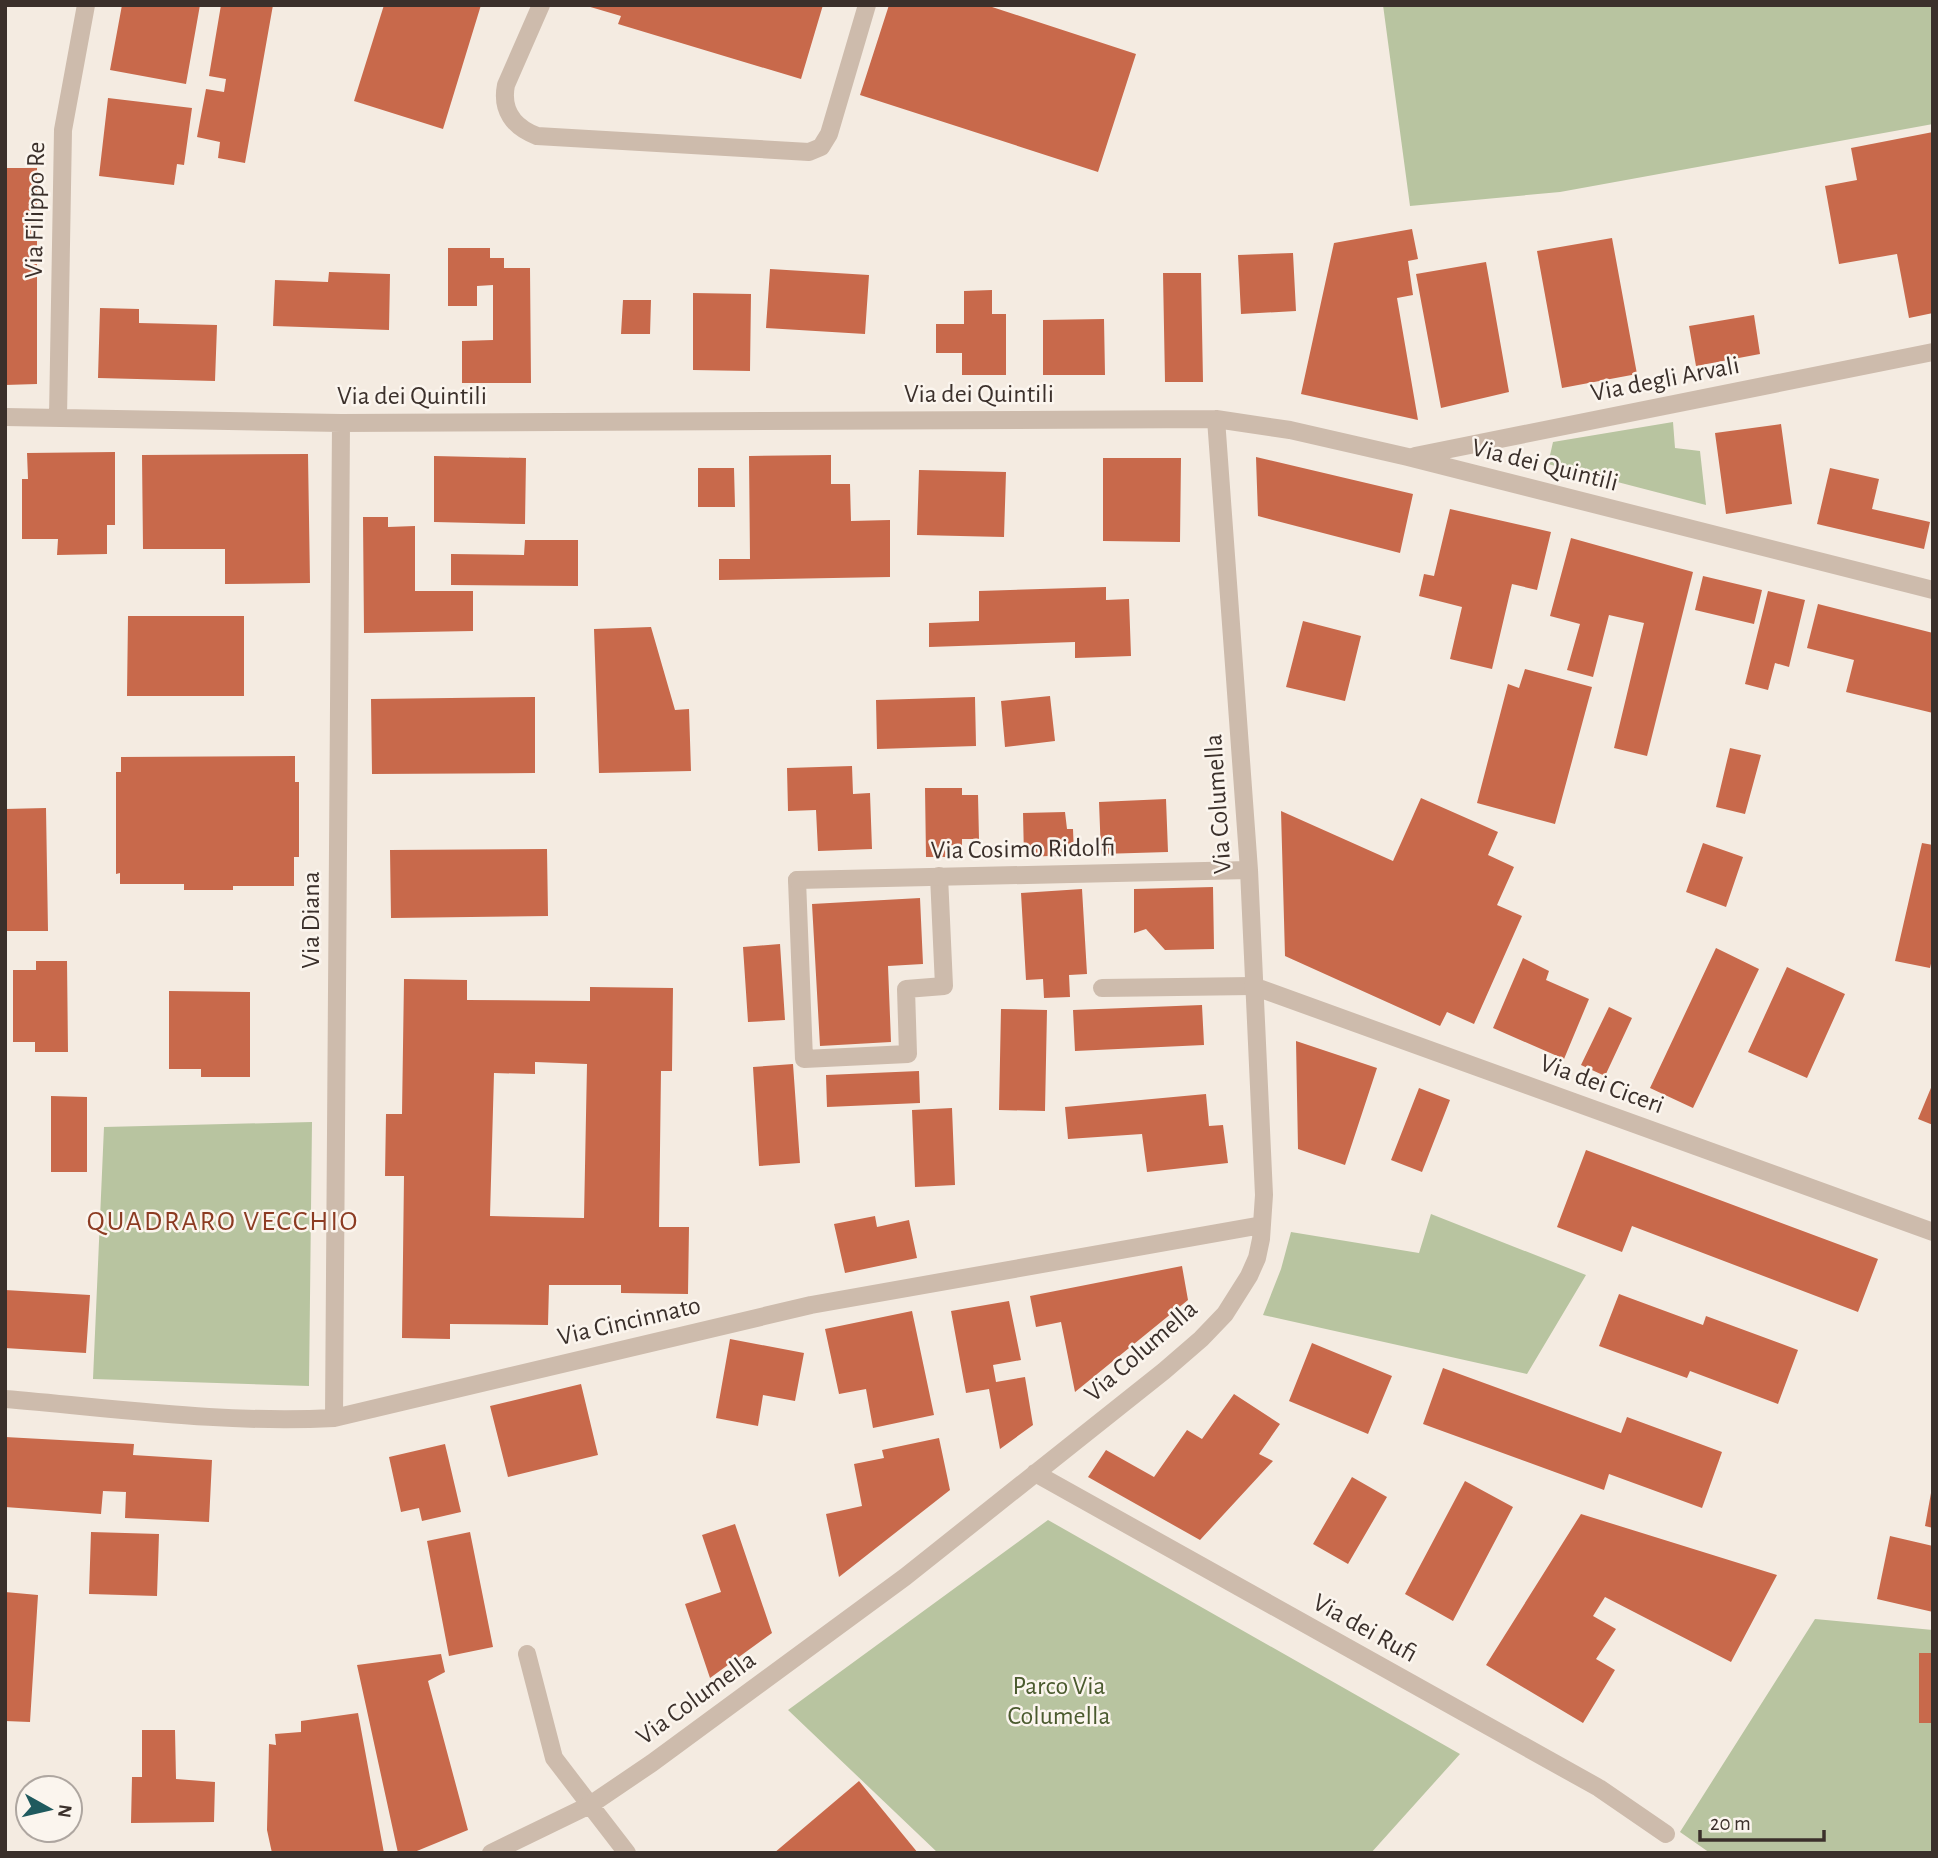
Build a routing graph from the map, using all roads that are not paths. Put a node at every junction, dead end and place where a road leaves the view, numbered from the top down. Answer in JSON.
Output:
{"nodes":[{"id":1,"x":86,"y":5,"type":"edge"},
{"id":2,"x":541,"y":5,"type":"edge"},
{"id":3,"x":867,"y":5,"type":"edge"},
{"id":4,"x":1933,"y":352,"type":"edge"},
{"id":5,"x":5,"y":417,"type":"edge"},
{"id":6,"x":58,"y":418,"type":"junction"},
{"id":7,"x":1216,"y":419,"type":"junction"},
{"id":8,"x":341,"y":423,"type":"junction"},
{"id":9,"x":1408,"y":457,"type":"junction"},
{"id":10,"x":1933,"y":590,"type":"edge"},
{"id":11,"x":1249,"y":870,"type":"junction"},
{"id":12,"x":939,"y":876,"type":"junction"},
{"id":13,"x":1253,"y":986,"type":"junction"},
{"id":14,"x":1101,"y":988,"type":"dead end"},
{"id":15,"x":1262,"y":1225,"type":"junction"},
{"id":16,"x":1933,"y":1232,"type":"edge"},
{"id":17,"x":5,"y":1399,"type":"edge"},
{"id":18,"x":334,"y":1418,"type":"junction"},
{"id":19,"x":1035,"y":1473,"type":"junction"},
{"id":20,"x":527,"y":1654,"type":"dead end"},
{"id":21,"x":590,"y":1805,"type":"junction"},
{"id":22,"x":1666,"y":1834,"type":"dead end"},
{"id":23,"x":491,"y":1853,"type":"edge"},
{"id":24,"x":627,"y":1853,"type":"edge"}],
"edges":[{"from":1,"to":6,"type":"street","name":"Via Filippo Re"},
{"from":2,"to":3,"type":"street"},
{"from":4,"to":9,"type":"street","name":"Via degli Arvali"},
{"from":5,"to":6,"type":"street","name":"Via dei Quintili"},
{"from":6,"to":8,"type":"street","name":"Via dei Quintili"},
{"from":7,"to":8,"type":"street","name":"Via dei Quintili"},
{"from":7,"to":9,"type":"street","name":"Via dei Quintili"},
{"from":7,"to":11,"type":"street","name":"Via Columella"},
{"from":8,"to":18,"type":"street","name":"Via Diana"},
{"from":9,"to":10,"type":"street","name":"Via dei Quintili"},
{"from":11,"to":12,"type":"street","name":"Via Cosimo Ridolfi"},
{"from":11,"to":13,"type":"street","name":"Via Columella"},
{"from":12,"to":12,"type":"street","name":"Via Cosimo Ridolfi"},
{"from":13,"to":14,"type":"street"},
{"from":13,"to":15,"type":"street","name":"Via Columella"},
{"from":13,"to":16,"type":"street","name":"Via dei Ciceri"},
{"from":15,"to":18,"type":"street","name":"Via Cincinnato"},
{"from":15,"to":19,"type":"street","name":"Via Columella"},
{"from":17,"to":18,"type":"street","name":"Via Cincinnato"},
{"from":19,"to":21,"type":"street","name":"Via Columella"},
{"from":19,"to":22,"type":"street","name":"Via dei Rufi"},
{"from":20,"to":21,"type":"street"},
{"from":21,"to":23,"type":"street","name":"Via Columella"},
{"from":21,"to":24,"type":"street"}]}
